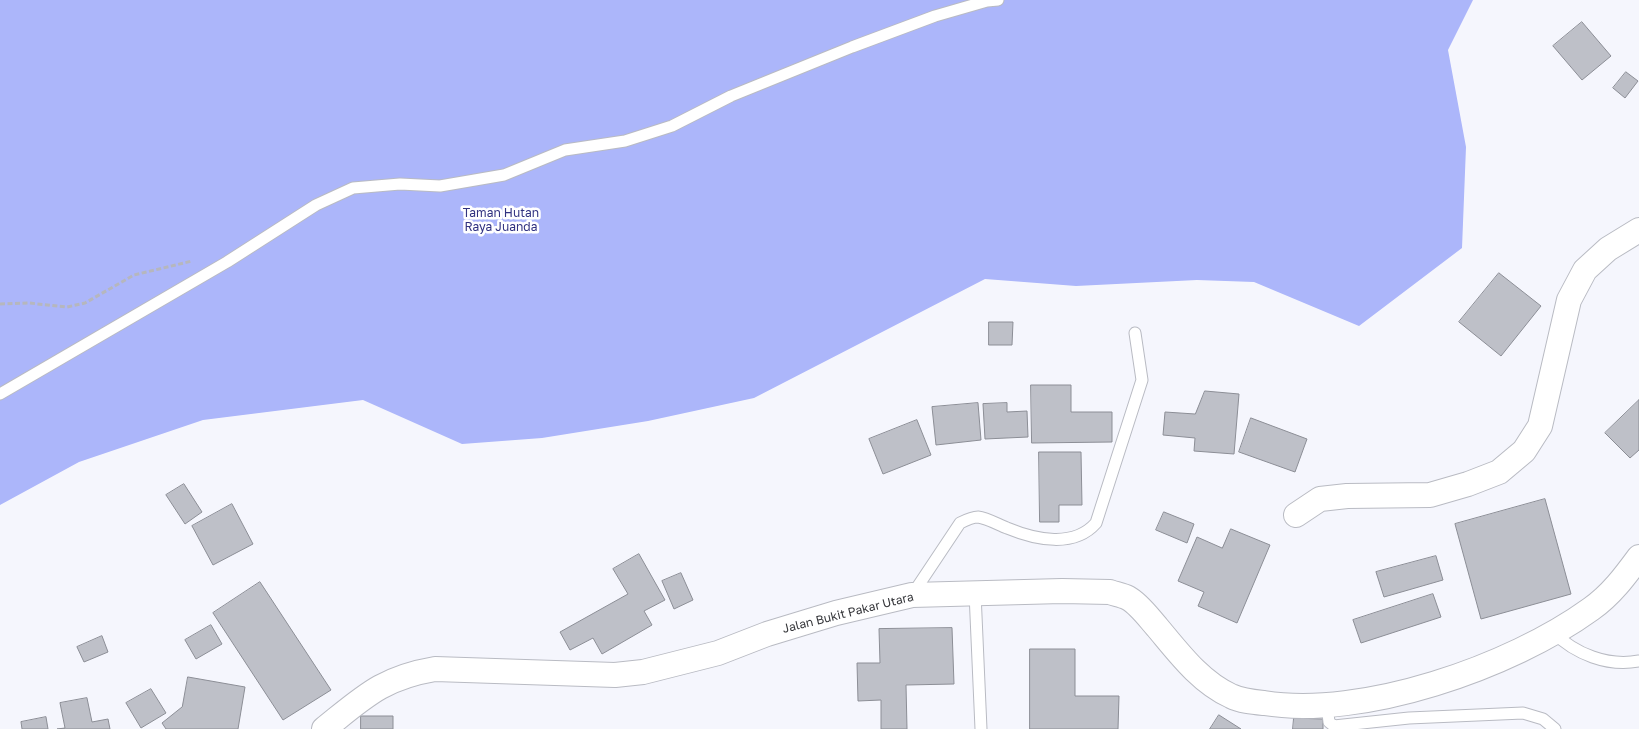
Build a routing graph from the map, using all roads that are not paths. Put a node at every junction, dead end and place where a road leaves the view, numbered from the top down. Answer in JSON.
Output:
{"nodes":[{"id":1,"x":998,"y":0,"type":"edge"},
{"id":2,"x":1639,"y":230,"type":"edge"},
{"id":3,"x":1135,"y":333,"type":"dead end"},
{"id":4,"x":0,"y":394,"type":"edge"},
{"id":5,"x":1296,"y":516,"type":"dead end"},
{"id":6,"x":1639,"y":556,"type":"edge"},
{"id":7,"x":975,"y":593,"type":"junction"},
{"id":8,"x":912,"y":595,"type":"junction"},
{"id":9,"x":1553,"y":632,"type":"junction"},
{"id":10,"x":1639,"y":662,"type":"edge"},
{"id":11,"x":1327,"y":705,"type":"junction"},
{"id":12,"x":324,"y":729,"type":"edge"},
{"id":13,"x":981,"y":729,"type":"edge"},
{"id":14,"x":1555,"y":729,"type":"edge"}],
"edges":[{"from":1,"to":4,"type":"lane"},
{"from":2,"to":5,"type":"street"},
{"from":3,"to":8,"type":"lane"},
{"from":6,"to":9,"type":"street","name":"Jalan Bukit Pakar Utara"},
{"from":7,"to":8,"type":"street","name":"Jalan Bukit Pakar Utara"},
{"from":7,"to":11,"type":"street","name":"Jalan Bukit Pakar Utara"},
{"from":7,"to":13,"type":"lane"},
{"from":8,"to":12,"type":"street","name":"Jalan Bukit Pakar Utara"},
{"from":9,"to":10,"type":"lane"},
{"from":9,"to":11,"type":"street","name":"Jalan Bukit Pakar Utara"},
{"from":11,"to":14,"type":"lane"}]}
